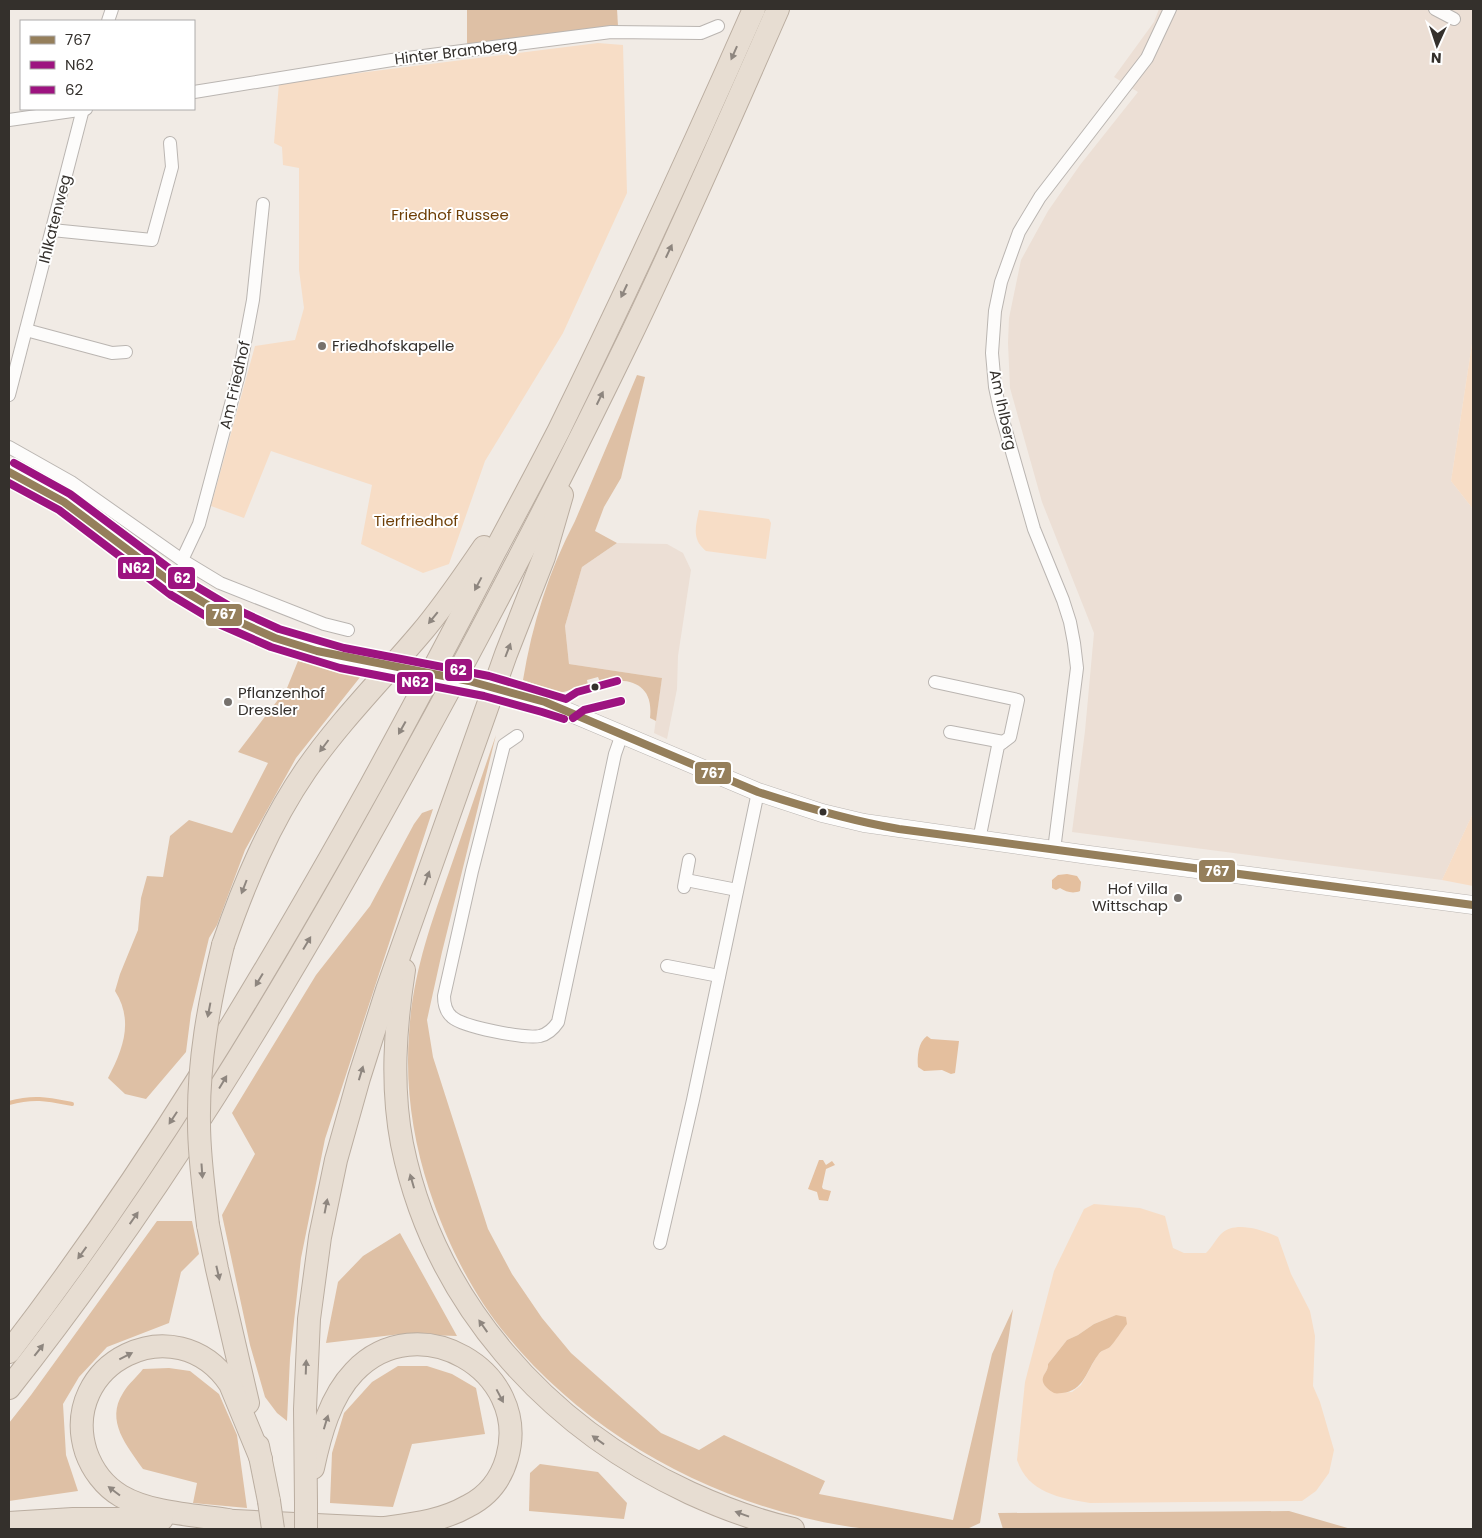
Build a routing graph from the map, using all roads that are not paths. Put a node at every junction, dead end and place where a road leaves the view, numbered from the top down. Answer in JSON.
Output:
{"nodes":[{"id":1,"x":754,"y":9,"type":"edge"},
{"id":2,"x":778,"y":9,"type":"edge"},
{"id":3,"x":1170,"y":9,"type":"edge"},
{"id":4,"x":1436,"y":9,"type":"edge"},
{"id":5,"x":1454,"y":19,"type":"dead end"},
{"id":6,"x":718,"y":26,"type":"dead end"},
{"id":7,"x":195,"y":92,"type":"edge"},
{"id":8,"x":77,"y":110,"type":"edge"},
{"id":9,"x":84,"y":110,"type":"edge"},
{"id":10,"x":9,"y":120,"type":"edge"},
{"id":11,"x":170,"y":143,"type":"dead end"},
{"id":12,"x":263,"y":204,"type":"dead end"},
{"id":13,"x":52,"y":230,"type":"junction"},
{"id":14,"x":26,"y":330,"type":"junction"},
{"id":15,"x":126,"y":352,"type":"dead end"},
{"id":16,"x":9,"y":395,"type":"edge"},
{"id":17,"x":557,"y":432,"type":"junction"},
{"id":18,"x":578,"y":442,"type":"junction"},
{"id":19,"x":9,"y":447,"type":"edge"},
{"id":20,"x":9,"y":472,"type":"edge"},
{"id":21,"x":182,"y":560,"type":"junction"},
{"id":22,"x":348,"y":630,"type":"dead end"},
{"id":23,"x":935,"y":682,"type":"dead end"},
{"id":24,"x":950,"y":732,"type":"dead end"},
{"id":25,"x":622,"y":734,"type":"junction"},
{"id":26,"x":517,"y":736,"type":"dead end"},
{"id":27,"x":1003,"y":742,"type":"junction"},
{"id":28,"x":758,"y":792,"type":"junction"},
{"id":29,"x":979,"y":840,"type":"junction"},
{"id":30,"x":1048,"y":849,"type":"junction"},
{"id":31,"x":690,"y":860,"type":"dead end"},
{"id":32,"x":737,"y":890,"type":"junction"},
{"id":33,"x":1473,"y":905,"type":"edge"},
{"id":34,"x":411,"y":924,"type":"junction"},
{"id":35,"x":667,"y":967,"type":"dead end"},
{"id":36,"x":719,"y":976,"type":"junction"},
{"id":37,"x":660,"y":1243,"type":"dead end"},
{"id":38,"x":9,"y":1352,"type":"edge"},
{"id":39,"x":9,"y":1388,"type":"edge"},
{"id":40,"x":261,"y":1459,"type":"junction"},
{"id":41,"x":306,"y":1504,"type":"junction"},
{"id":42,"x":228,"y":1520,"type":"junction"},
{"id":43,"x":9,"y":1523,"type":"edge"},
{"id":44,"x":385,"y":1528,"type":"junction"},
{"id":45,"x":273,"y":1529,"type":"edge"},
{"id":46,"x":306,"y":1529,"type":"edge"},
{"id":47,"x":407,"y":1529,"type":"edge"},
{"id":48,"x":793,"y":1529,"type":"edge"}],
"edges":[{"from":1,"to":17,"type":"highway","one_way":true},
{"from":18,"to":2,"type":"highway","one_way":true},
{"from":3,"to":30,"type":"street","name":"Am Ihlberg"},
{"from":4,"to":5,"type":"street"},
{"from":6,"to":7,"type":"street","name":"Hinter Bramberg"},
{"from":8,"to":10,"type":"street"},
{"from":9,"to":13,"type":"street","name":"Ihlkatenweg"},
{"from":11,"to":13,"type":"street"},
{"from":12,"to":21,"type":"street","name":"Am Friedhof"},
{"from":13,"to":14,"type":"street","name":"Ihlkatenweg"},
{"from":14,"to":15,"type":"street"},
{"from":14,"to":16,"type":"street","name":"Ihlkatenweg"},
{"from":17,"to":38,"type":"highway","one_way":true},
{"from":17,"to":40,"type":"highway","one_way":true,"bridge":true},
{"from":34,"to":18,"type":"highway","one_way":true},
{"from":39,"to":18,"type":"highway","one_way":true},
{"from":19,"to":21,"type":"street"},
{"from":20,"to":25,"type":"street","bridge":true},
{"from":21,"to":22,"type":"street"},
{"from":23,"to":27,"type":"street"},
{"from":24,"to":27,"type":"street"},
{"from":25,"to":26,"type":"street"},
{"from":25,"to":28,"type":"street"},
{"from":27,"to":29,"type":"street"},
{"from":28,"to":29,"type":"street"},
{"from":28,"to":32,"type":"street"},
{"from":29,"to":30,"type":"street"},
{"from":30,"to":33,"type":"street"},
{"from":31,"to":32,"type":"street"},
{"from":32,"to":36,"type":"street"},
{"from":41,"to":34,"type":"highway","one_way":true},
{"from":48,"to":34,"type":"highway","one_way":true},
{"from":35,"to":36,"type":"street"},
{"from":36,"to":37,"type":"street"},
{"from":42,"to":40,"type":"highway","one_way":true},
{"from":40,"to":45,"type":"highway","bridge":true},
{"from":41,"to":44,"type":"highway","one_way":true},
{"from":41,"to":46,"type":"highway","bridge":true},
{"from":42,"to":43,"type":"highway"},
{"from":42,"to":44,"type":"highway"},
{"from":44,"to":47,"type":"highway"}]}
